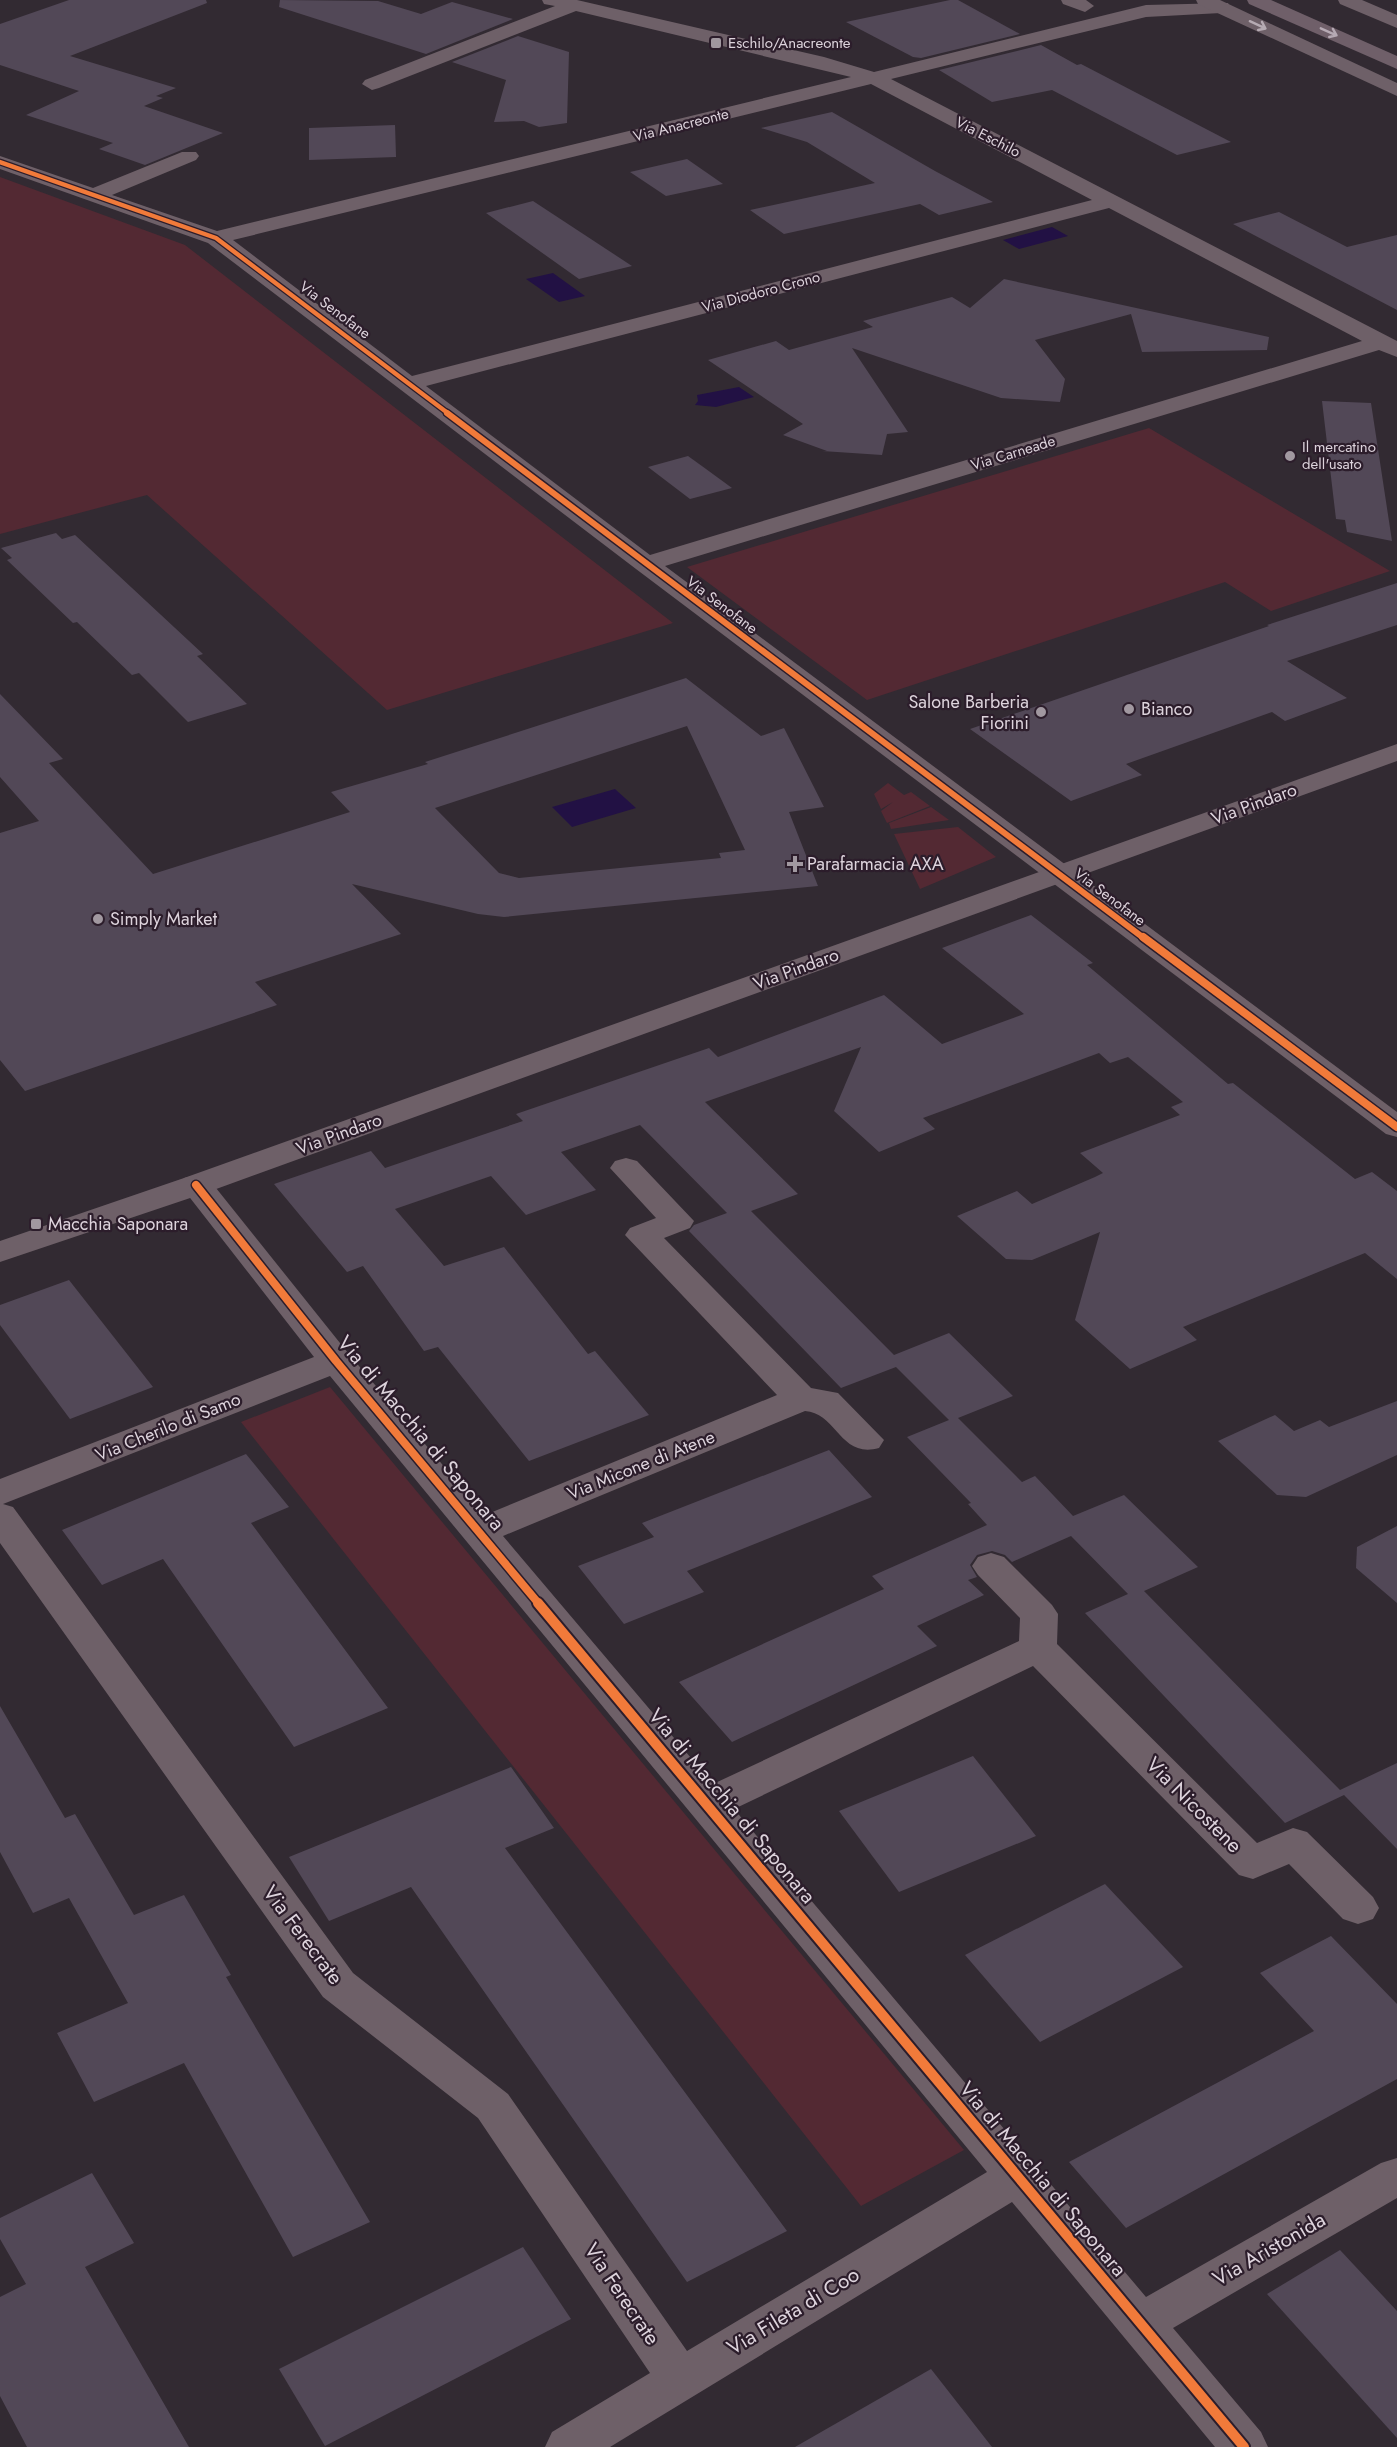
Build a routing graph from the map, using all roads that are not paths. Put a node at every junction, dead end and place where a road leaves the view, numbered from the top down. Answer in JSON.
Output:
{"nodes":[{"id":1,"x":551,"y":0,"type":"edge"},
{"id":2,"x":1256,"y":0,"type":"edge"},
{"id":3,"x":1295,"y":0,"type":"edge"},
{"id":4,"x":1347,"y":0,"type":"edge"},
{"id":5,"x":1213,"y":4,"type":"edge"},
{"id":6,"x":575,"y":5,"type":"junction"},
{"id":7,"x":1153,"y":5,"type":"edge"},
{"id":8,"x":1397,"y":22,"type":"edge"},
{"id":9,"x":1397,"y":45,"type":"edge"},
{"id":10,"x":1397,"y":63,"type":"edge"},
{"id":11,"x":874,"y":78,"type":"junction"},
{"id":12,"x":372,"y":84,"type":"dead end"},
{"id":13,"x":1397,"y":90,"type":"edge"},
{"id":14,"x":189,"y":156,"type":"dead end"},
{"id":15,"x":0,"y":162,"type":"edge"},
{"id":16,"x":93,"y":195,"type":"junction"},
{"id":17,"x":1112,"y":201,"type":"junction"},
{"id":18,"x":216,"y":238,"type":"junction"},
{"id":19,"x":1391,"y":345,"type":"edge"},
{"id":20,"x":411,"y":383,"type":"junction"},
{"id":21,"x":645,"y":564,"type":"junction"},
{"id":22,"x":1397,"y":752,"type":"edge"},
{"id":23,"x":1058,"y":875,"type":"junction"},
{"id":24,"x":1397,"y":1127,"type":"edge"},
{"id":25,"x":626,"y":1168,"type":"dead end"},
{"id":26,"x":196,"y":1185,"type":"junction"},
{"id":27,"x":0,"y":1252,"type":"edge"},
{"id":28,"x":336,"y":1361,"type":"junction"},
{"id":29,"x":801,"y":1399,"type":"junction"},
{"id":30,"x":866,"y":1440,"type":"dead end"},
{"id":31,"x":0,"y":1493,"type":"edge"},
{"id":32,"x":0,"y":1516,"type":"edge"},
{"id":33,"x":480,"y":1531,"type":"junction"},
{"id":34,"x":992,"y":1566,"type":"dead end"},
{"id":35,"x":1038,"y":1648,"type":"junction"},
{"id":36,"x":708,"y":1804,"type":"junction"},
{"id":37,"x":1358,"y":1908,"type":"dead end"},
{"id":38,"x":1017,"y":2176,"type":"junction"},
{"id":39,"x":1397,"y":2176,"type":"edge"},
{"id":40,"x":1141,"y":2323,"type":"junction"},
{"id":41,"x":680,"y":2379,"type":"junction"},
{"id":42,"x":573,"y":2446,"type":"edge"},
{"id":43,"x":1244,"y":2447,"type":"edge"}],
"edges":[{"from":1,"to":6,"type":"street","name":"Via Eschilo"},
{"from":2,"to":10,"type":"main road","one_way":true},
{"from":3,"to":9,"type":"main road"},
{"from":4,"to":8,"type":"street"},
{"from":5,"to":7,"type":"street","name":"Via Anacreonte"},
{"from":5,"to":13,"type":"street","one_way":true},
{"from":6,"to":11,"type":"street","name":"Via Eschilo"},
{"from":6,"to":12,"type":"street"},
{"from":7,"to":11,"type":"street","name":"Via Anacreonte"},
{"from":11,"to":17,"type":"street","name":"Via Eschilo"},
{"from":11,"to":18,"type":"street","name":"Via Anacreonte"},
{"from":14,"to":16,"type":"street"},
{"from":15,"to":16,"type":"street","name":"Via Senofane"},
{"from":16,"to":18,"type":"street","name":"Via Senofane"},
{"from":17,"to":19,"type":"street","name":"Via Eschilo"},
{"from":17,"to":20,"type":"street","name":"Via Diodoro Crono"},
{"from":18,"to":20,"type":"street","name":"Via Senofane"},
{"from":19,"to":21,"type":"street","name":"Via Carneade"},
{"from":20,"to":21,"type":"street","name":"Via Senofane"},
{"from":21,"to":23,"type":"street","name":"Via Senofane"},
{"from":22,"to":23,"type":"street","name":"Via Pindaro"},
{"from":23,"to":24,"type":"street","name":"Via Senofane"},
{"from":23,"to":26,"type":"street","name":"Via Pindaro"},
{"from":25,"to":29,"type":"street"},
{"from":26,"to":27,"type":"street","name":"Via Pindaro"},
{"from":26,"to":28,"type":"street","name":"Via di Macchia di Saponara"},
{"from":28,"to":31,"type":"street","name":"Via Cherilo di Samo"},
{"from":28,"to":33,"type":"street","name":"Via di Macchia di Saponara"},
{"from":29,"to":30,"type":"street"},
{"from":29,"to":33,"type":"street","name":"Via Micone di Atene"},
{"from":32,"to":41,"type":"street","name":"Via Ferecrate"},
{"from":33,"to":36,"type":"street","name":"Via di Macchia di Saponara"},
{"from":34,"to":35,"type":"street"},
{"from":35,"to":36,"type":"street"},
{"from":35,"to":37,"type":"street","name":"Via Nicostene"},
{"from":36,"to":38,"type":"street","name":"Via di Macchia di Saponara"},
{"from":38,"to":40,"type":"street","name":"Via di Macchia di Saponara"},
{"from":38,"to":41,"type":"street","name":"Via Fileta di Coo"},
{"from":39,"to":40,"type":"street","name":"Via Aristonida"},
{"from":40,"to":43,"type":"street","name":"Via di Macchia di Saponara"},
{"from":41,"to":42,"type":"street","name":"Via Fileta di Coo"}]}
